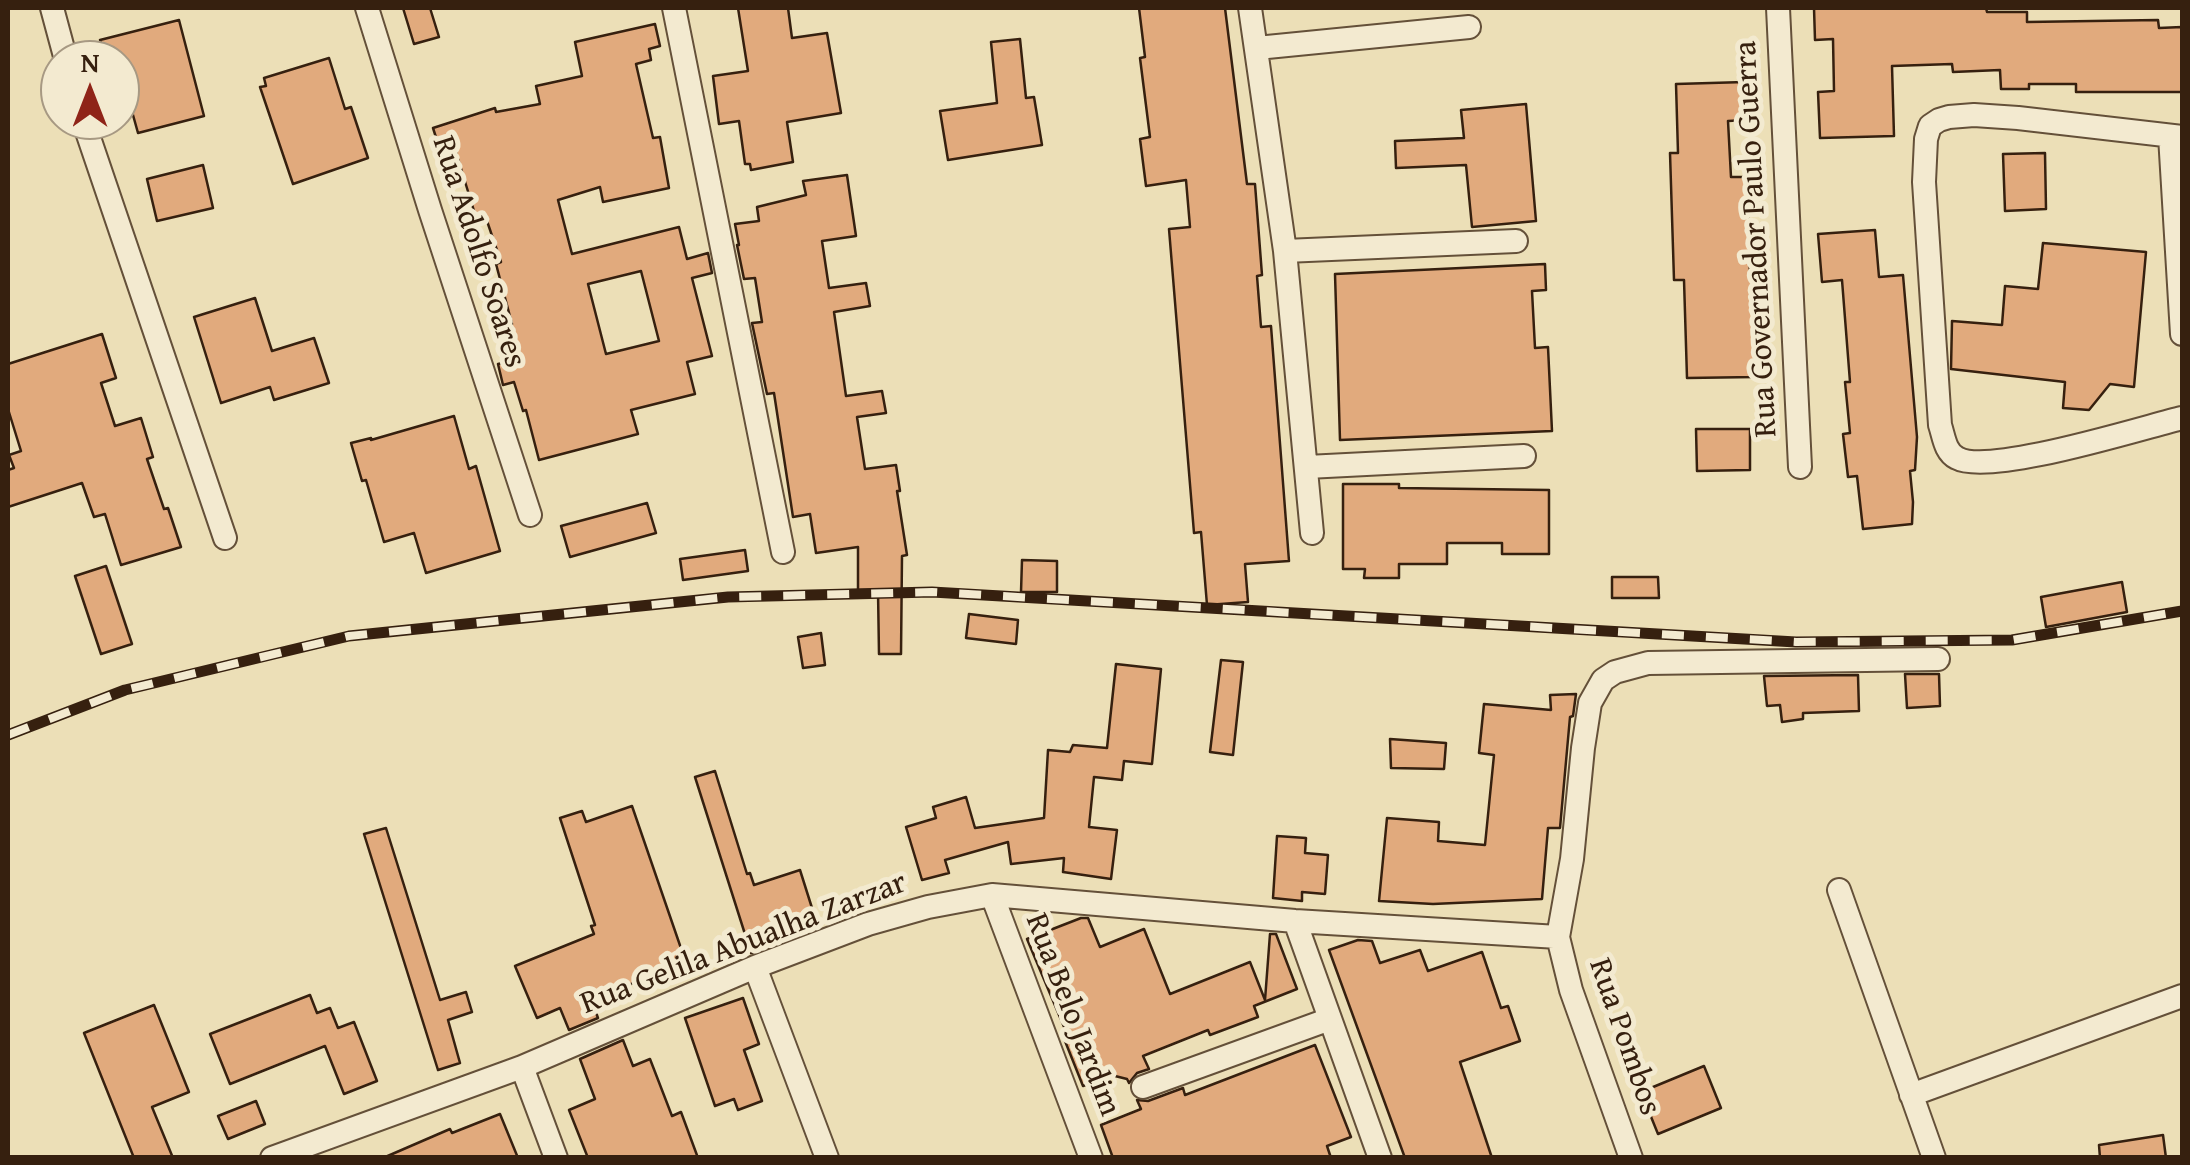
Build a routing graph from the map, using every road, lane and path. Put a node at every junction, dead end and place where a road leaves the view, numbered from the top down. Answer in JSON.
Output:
{"nodes":[{"id":1,"x":52,"y":8,"type":"edge"},
{"id":2,"x":367,"y":8,"type":"edge"},
{"id":3,"x":674,"y":8,"type":"edge"},
{"id":4,"x":1250,"y":8,"type":"edge"},
{"id":5,"x":1778,"y":8,"type":"edge"},
{"id":6,"x":1469,"y":26,"type":"dead end"},
{"id":7,"x":61,"y":40,"type":"edge"},
{"id":8,"x":1256,"y":48,"type":"junction"},
{"id":9,"x":2176,"y":137,"type":"edge"},
{"id":10,"x":90,"y":140,"type":"edge"},
{"id":11,"x":1516,"y":242,"type":"dead end"},
{"id":12,"x":1285,"y":250,"type":"junction"},
{"id":13,"x":2182,"y":334,"type":"edge"},
{"id":14,"x":2182,"y":418,"type":"edge"},
{"id":15,"x":1524,"y":456,"type":"dead end"},
{"id":16,"x":1307,"y":467,"type":"junction"},
{"id":17,"x":1800,"y":467,"type":"dead end"},
{"id":18,"x":530,"y":515,"type":"dead end"},
{"id":19,"x":1312,"y":533,"type":"dead end"},
{"id":20,"x":225,"y":538,"type":"dead end"},
{"id":21,"x":783,"y":552,"type":"dead end"},
{"id":22,"x":1938,"y":659,"type":"dead end"},
{"id":23,"x":1840,"y":890,"type":"dead end"},
{"id":24,"x":992,"y":895,"type":"junction"},
{"id":25,"x":1295,"y":921,"type":"junction"},
{"id":26,"x":1558,"y":937,"type":"junction"},
{"id":27,"x":756,"y":967,"type":"junction"},
{"id":28,"x":2182,"y":996,"type":"edge"},
{"id":29,"x":1330,"y":1019,"type":"junction"},
{"id":30,"x":522,"y":1067,"type":"junction"},
{"id":31,"x":1142,"y":1087,"type":"dead end"},
{"id":32,"x":1911,"y":1095,"type":"junction"},
{"id":33,"x":272,"y":1158,"type":"edge"},
{"id":34,"x":556,"y":1158,"type":"edge"},
{"id":35,"x":827,"y":1158,"type":"edge"},
{"id":36,"x":1092,"y":1158,"type":"edge"},
{"id":37,"x":1380,"y":1158,"type":"edge"},
{"id":38,"x":1630,"y":1158,"type":"edge"},
{"id":39,"x":1934,"y":1158,"type":"edge"}],
"edges":[{"from":1,"to":7,"type":"street"},
{"from":2,"to":18,"type":"street","name":"Rua Adolfo Soares"},
{"from":3,"to":21,"type":"street"},
{"from":4,"to":8,"type":"street"},
{"from":5,"to":17,"type":"street","name":"Rua Governador Paulo Guerra"},
{"from":6,"to":8,"type":"street"},
{"from":8,"to":12,"type":"street"},
{"from":9,"to":13,"type":"street"},
{"from":9,"to":14,"type":"street"},
{"from":10,"to":20,"type":"street"},
{"from":11,"to":12,"type":"street"},
{"from":12,"to":16,"type":"street"},
{"from":15,"to":16,"type":"street"},
{"from":16,"to":19,"type":"street"},
{"from":22,"to":26,"type":"street"},
{"from":23,"to":32,"type":"street"},
{"from":24,"to":25,"type":"street","name":"Rua Gelila Abualha Zarzar"},
{"from":24,"to":27,"type":"street","name":"Rua Gelila Abualha Zarzar"},
{"from":24,"to":36,"type":"street","name":"Rua Belo Jardim"},
{"from":25,"to":26,"type":"street","name":"Rua Gelila Abualha Zarzar"},
{"from":25,"to":29,"type":"street"},
{"from":26,"to":38,"type":"street","name":"Rua Pombos"},
{"from":27,"to":30,"type":"street","name":"Rua Gelila Abualha Zarzar"},
{"from":27,"to":35,"type":"street"},
{"from":28,"to":32,"type":"street"},
{"from":29,"to":31,"type":"street"},
{"from":29,"to":37,"type":"street"},
{"from":30,"to":33,"type":"street","name":"Rua Gelila Abualha Zarzar"},
{"from":30,"to":34,"type":"street"},
{"from":32,"to":39,"type":"street"}]}
